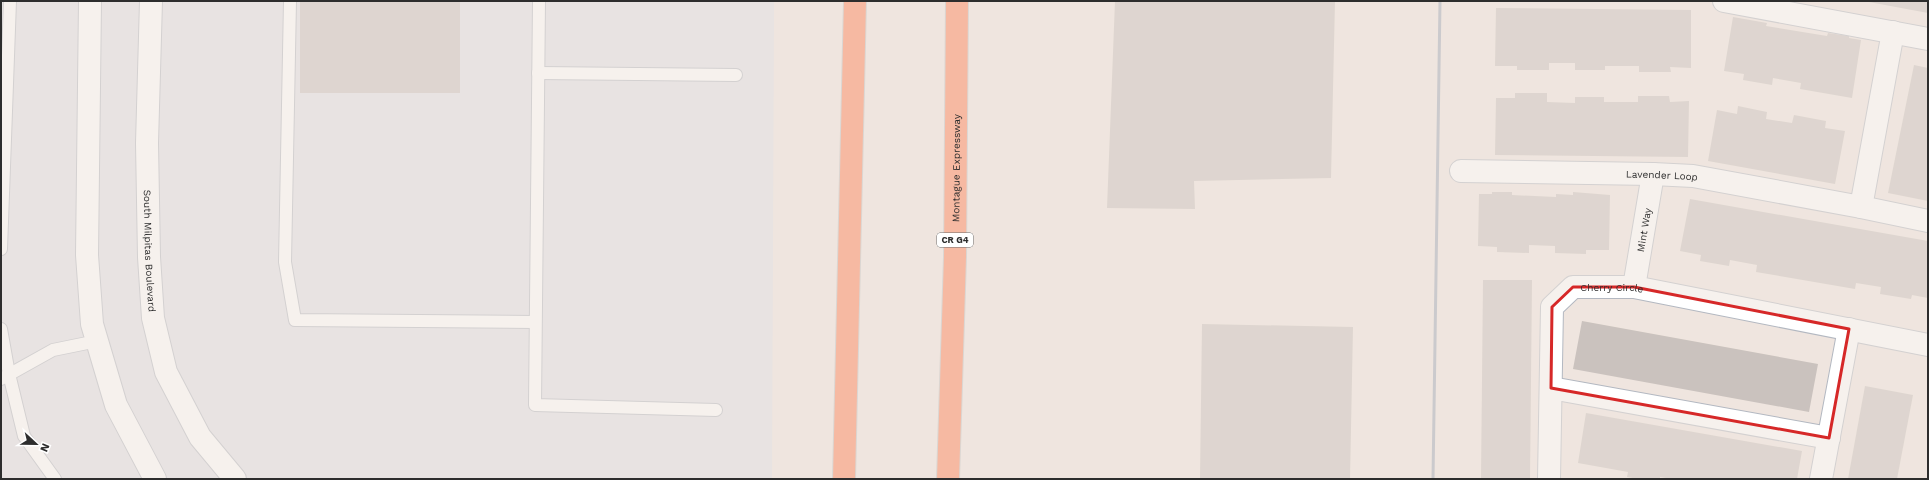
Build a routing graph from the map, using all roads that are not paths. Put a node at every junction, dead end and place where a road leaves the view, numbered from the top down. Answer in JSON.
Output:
{"nodes":[{"id":1,"x":10,"y":1,"type":"edge"},
{"id":2,"x":90,"y":1,"type":"edge"},
{"id":3,"x":151,"y":1,"type":"edge"},
{"id":4,"x":290,"y":1,"type":"edge"},
{"id":5,"x":539,"y":1,"type":"edge"},
{"id":6,"x":855,"y":1,"type":"edge"},
{"id":7,"x":957,"y":1,"type":"edge"},
{"id":8,"x":1724,"y":1,"type":"edge"},
{"id":9,"x":1893,"y":32,"type":"junction"},
{"id":10,"x":1928,"y":39,"type":"edge"},
{"id":11,"x":538,"y":73,"type":"junction"},
{"id":12,"x":736,"y":75,"type":"dead end"},
{"id":13,"x":1461,"y":171,"type":"dead end"},
{"id":14,"x":1653,"y":174,"type":"junction"},
{"id":15,"x":1861,"y":207,"type":"junction"},
{"id":16,"x":1928,"y":221,"type":"edge"},
{"id":17,"x":1,"y":249,"type":"edge"},
{"id":18,"x":1634,"y":287,"type":"junction"},
{"id":19,"x":536,"y":322,"type":"junction"},
{"id":20,"x":1,"y":329,"type":"edge"},
{"id":21,"x":1849,"y":329,"type":"junction"},
{"id":22,"x":97,"y":340,"type":"junction"},
{"id":23,"x":1928,"y":345,"type":"edge"},
{"id":24,"x":5,"y":376,"type":"edge"},
{"id":25,"x":1551,"y":388,"type":"junction"},
{"id":26,"x":716,"y":410,"type":"dead end"},
{"id":27,"x":1829,"y":438,"type":"junction"},
{"id":28,"x":55,"y":479,"type":"edge"},
{"id":29,"x":155,"y":479,"type":"edge"},
{"id":30,"x":235,"y":479,"type":"edge"},
{"id":31,"x":844,"y":479,"type":"edge"},
{"id":32,"x":948,"y":479,"type":"edge"},
{"id":33,"x":1549,"y":479,"type":"edge"},
{"id":34,"x":1822,"y":479,"type":"edge"}],
"edges":[{"from":1,"to":17,"type":"lane"},
{"from":2,"to":22,"type":"street"},
{"from":3,"to":30,"type":"street","name":"South Milpitas Boulevard"},
{"from":4,"to":19,"type":"lane"},
{"from":5,"to":11,"type":"lane"},
{"from":6,"to":31,"type":"highway"},
{"from":7,"to":32,"type":"highway","name":"Montague Expressway","number":"CR G4"},
{"from":8,"to":9,"type":"street"},
{"from":9,"to":10,"type":"street"},
{"from":9,"to":15,"type":"street"},
{"from":11,"to":12,"type":"lane"},
{"from":11,"to":19,"type":"lane"},
{"from":13,"to":14,"type":"street","name":"Lavender Loop"},
{"from":14,"to":15,"type":"street","name":"Lavender Loop"},
{"from":14,"to":18,"type":"street","name":"Mint Way"},
{"from":15,"to":16,"type":"street","name":"Lavender Loop"},
{"from":18,"to":21,"type":"street","name":"Cherry Circle"},
{"from":18,"to":25,"type":"street","name":"Cherry Circle"},
{"from":19,"to":26,"type":"lane"},
{"from":20,"to":24,"type":"lane"},
{"from":21,"to":23,"type":"street","name":"Cherry Circle"},
{"from":21,"to":27,"type":"street"},
{"from":22,"to":24,"type":"lane"},
{"from":22,"to":29,"type":"street"},
{"from":24,"to":28,"type":"lane"},
{"from":25,"to":27,"type":"street"},
{"from":25,"to":33,"type":"street","name":"Cherry Circle"},
{"from":27,"to":34,"type":"street"}]}
